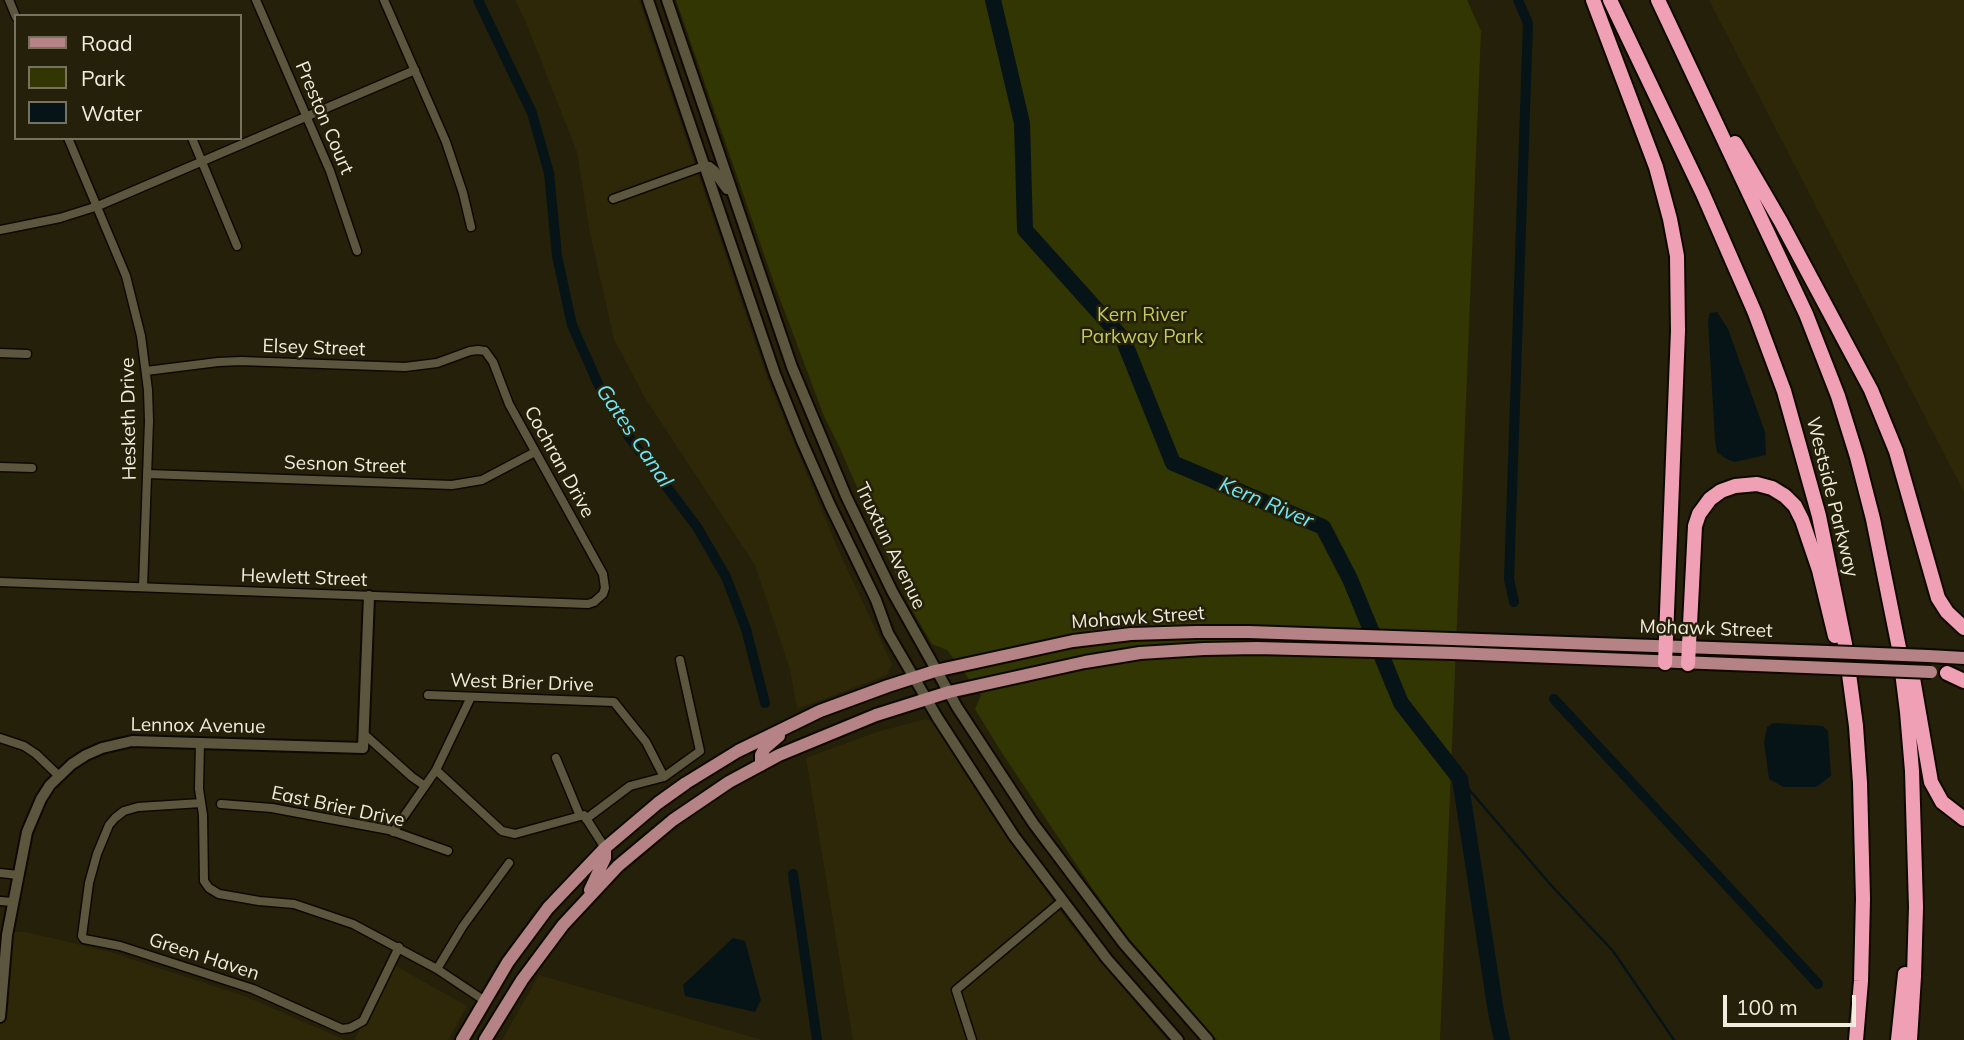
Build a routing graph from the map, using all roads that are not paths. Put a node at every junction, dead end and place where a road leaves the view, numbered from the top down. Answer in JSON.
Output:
{"nodes":[{"id":1,"x":256,"y":0,"type":"edge"},
{"id":2,"x":384,"y":0,"type":"edge"},
{"id":3,"x":649,"y":0,"type":"edge"},
{"id":4,"x":667,"y":0,"type":"edge"},
{"id":5,"x":1593,"y":0,"type":"edge"},
{"id":6,"x":1610,"y":0,"type":"edge"},
{"id":7,"x":1658,"y":0,"type":"edge"},
{"id":8,"x":415,"y":69,"type":"junction"},
{"id":9,"x":1703,"y":92,"type":"junction"},
{"id":10,"x":307,"y":116,"type":"junction"},
{"id":11,"x":69,"y":140,"type":"edge"},
{"id":12,"x":193,"y":140,"type":"edge"},
{"id":13,"x":202,"y":162,"type":"junction"},
{"id":14,"x":704,"y":166,"type":"junction"},
{"id":15,"x":613,"y":199,"type":"dead end"},
{"id":16,"x":736,"y":203,"type":"junction"},
{"id":17,"x":98,"y":206,"type":"junction"},
{"id":18,"x":471,"y":227,"type":"dead end"},
{"id":19,"x":0,"y":230,"type":"edge"},
{"id":20,"x":237,"y":246,"type":"dead end"},
{"id":21,"x":357,"y":251,"type":"dead end"},
{"id":22,"x":478,"y":349,"type":"joint"},
{"id":23,"x":0,"y":353,"type":"edge"},
{"id":24,"x":27,"y":354,"type":"dead end"},
{"id":25,"x":146,"y":371,"type":"junction"},
{"id":26,"x":535,"y":452,"type":"junction"},
{"id":27,"x":1857,"y":457,"type":"junction"},
{"id":28,"x":0,"y":467,"type":"edge"},
{"id":29,"x":32,"y":468,"type":"dead end"},
{"id":30,"x":147,"y":474,"type":"junction"},
{"id":31,"x":0,"y":582,"type":"edge"},
{"id":32,"x":142,"y":587,"type":"junction"},
{"id":33,"x":603,"y":594,"type":"joint"},
{"id":34,"x":369,"y":596,"type":"junction"},
{"id":35,"x":1964,"y":628,"type":"edge"},
{"id":36,"x":1689,"y":648,"type":"junction"},
{"id":37,"x":1665,"y":655,"type":"junction"},
{"id":38,"x":1964,"y":658,"type":"edge"},
{"id":39,"x":680,"y":660,"type":"dead end"},
{"id":40,"x":1688,"y":664,"type":"junction"},
{"id":41,"x":935,"y":671,"type":"junction"},
{"id":42,"x":1947,"y":673,"type":"junction"},
{"id":43,"x":1964,"y":674,"type":"edge"},
{"id":44,"x":914,"y":678,"type":"junction"},
{"id":45,"x":1964,"y":681,"type":"edge"},
{"id":46,"x":948,"y":692,"type":"junction"},
{"id":47,"x":428,"y":695,"type":"dead end"},
{"id":48,"x":471,"y":697,"type":"junction"},
{"id":49,"x":927,"y":700,"type":"junction"},
{"id":50,"x":793,"y":724,"type":"junction"},
{"id":51,"x":364,"y":734,"type":"junction"},
{"id":52,"x":0,"y":738,"type":"edge"},
{"id":53,"x":200,"y":742,"type":"junction"},
{"id":54,"x":556,"y":758,"type":"dead end"},
{"id":55,"x":761,"y":765,"type":"junction"},
{"id":56,"x":436,"y":770,"type":"junction"},
{"id":57,"x":59,"y":776,"type":"junction"},
{"id":58,"x":664,"y":777,"type":"junction"},
{"id":59,"x":1860,"y":783,"type":"junction"},
{"id":60,"x":425,"y":786,"type":"junction"},
{"id":61,"x":201,"y":803,"type":"junction"},
{"id":62,"x":221,"y":804,"type":"dead end"},
{"id":63,"x":583,"y":817,"type":"junction"},
{"id":64,"x":1964,"y":820,"type":"edge"},
{"id":65,"x":1914,"y":829,"type":"junction"},
{"id":66,"x":393,"y":832,"type":"junction"},
{"id":67,"x":605,"y":848,"type":"junction"},
{"id":68,"x":448,"y":851,"type":"dead end"},
{"id":69,"x":509,"y":863,"type":"dead end"},
{"id":70,"x":0,"y":873,"type":"edge"},
{"id":71,"x":18,"y":876,"type":"junction"},
{"id":72,"x":585,"y":899,"type":"junction"},
{"id":73,"x":0,"y":901,"type":"edge"},
{"id":74,"x":1062,"y":901,"type":"junction"},
{"id":75,"x":13,"y":902,"type":"junction"},
{"id":76,"x":399,"y":947,"type":"junction"},
{"id":77,"x":437,"y":969,"type":"junction"},
{"id":78,"x":485,"y":1001,"type":"junction"},
{"id":79,"x":0,"y":1017,"type":"edge"},
{"id":80,"x":466,"y":1036,"type":"edge"},
{"id":81,"x":485,"y":1040,"type":"edge"},
{"id":82,"x":972,"y":1040,"type":"edge"},
{"id":83,"x":1178,"y":1040,"type":"edge"},
{"id":84,"x":1208,"y":1040,"type":"edge"},
{"id":85,"x":1856,"y":1040,"type":"edge"},
{"id":86,"x":1898,"y":1040,"type":"edge"},
{"id":87,"x":1910,"y":1040,"type":"edge"}],
"edges":[{"from":1,"to":10,"type":"street","name":"Preston Court"},
{"from":2,"to":8,"type":"street"},
{"from":3,"to":14,"type":"main road","name":"Truxtun Avenue"},
{"from":4,"to":16,"type":"main road","name":"Truxtun Avenue"},
{"from":5,"to":37,"type":"highway"},
{"from":6,"to":59,"type":"highway","name":"Westside Parkway"},
{"from":7,"to":9,"type":"highway","name":"Westside Parkway"},
{"from":8,"to":10,"type":"street"},
{"from":8,"to":18,"type":"street"},
{"from":9,"to":27,"type":"highway","name":"Westside Parkway"},
{"from":9,"to":35,"type":"highway"},
{"from":10,"to":13,"type":"street"},
{"from":10,"to":21,"type":"street","name":"Preston Court"},
{"from":11,"to":17,"type":"street","name":"Hesketh Drive"},
{"from":12,"to":13,"type":"street"},
{"from":13,"to":17,"type":"street"},
{"from":13,"to":20,"type":"street"},
{"from":14,"to":15,"type":"street"},
{"from":14,"to":16,"type":"main road"},
{"from":14,"to":44,"type":"main road","name":"Truxtun Avenue"},
{"from":16,"to":41,"type":"main road","name":"Truxtun Avenue"},
{"from":17,"to":19,"type":"street"},
{"from":17,"to":25,"type":"street","name":"Hesketh Drive"},
{"from":22,"to":25,"type":"street","name":"Elsey Street"},
{"from":22,"to":26,"type":"street","name":"Cochran Drive"},
{"from":23,"to":24,"type":"street"},
{"from":25,"to":30,"type":"street","name":"Hesketh Drive"},
{"from":26,"to":30,"type":"street","name":"Sesnon Street"},
{"from":26,"to":33,"type":"street","name":"Cochran Drive"},
{"from":27,"to":64,"type":"highway"},
{"from":27,"to":65,"type":"highway","name":"Westside Parkway"},
{"from":28,"to":29,"type":"street"},
{"from":30,"to":32,"type":"street","name":"Hesketh Drive"},
{"from":31,"to":32,"type":"street","name":"Hewlett Street"},
{"from":32,"to":34,"type":"street","name":"Hewlett Street"},
{"from":33,"to":34,"type":"street","name":"Hewlett Street"},
{"from":34,"to":51,"type":"main road"},
{"from":36,"to":37,"type":"main road","name":"Mohawk Street"},
{"from":36,"to":38,"type":"main road","name":"Mohawk Street","bridge":true},
{"from":36,"to":40,"type":"highway"},
{"from":36,"to":59,"type":"highway"},
{"from":37,"to":40,"type":"main road","name":"Mohawk Street"},
{"from":37,"to":41,"type":"main road","name":"Mohawk Street"},
{"from":37,"to":46,"type":"main road","name":"Mohawk Street"},
{"from":39,"to":58,"type":"street"},
{"from":40,"to":42,"type":"main road","name":"Mohawk Street","bridge":true},
{"from":41,"to":44,"type":"main road","name":"Mohawk Street"},
{"from":41,"to":46,"type":"main road","name":"Truxtun Avenue"},
{"from":42,"to":43,"type":"main road","name":"Mohawk Street"},
{"from":42,"to":45,"type":"highway"},
{"from":44,"to":49,"type":"main road","name":"Truxtun Avenue"},
{"from":44,"to":50,"type":"main road","name":"Mohawk Street"},
{"from":46,"to":49,"type":"main road","name":"Mohawk Street"},
{"from":46,"to":84,"type":"main road","name":"Truxtun Avenue"},
{"from":47,"to":48,"type":"street","name":"West Brier Drive"},
{"from":48,"to":56,"type":"street"},
{"from":48,"to":58,"type":"street","name":"West Brier Drive"},
{"from":49,"to":55,"type":"main road","name":"Mohawk Street"},
{"from":49,"to":74,"type":"main road","name":"Truxtun Avenue"},
{"from":50,"to":55,"type":"main road"},
{"from":50,"to":67,"type":"main road","name":"Mohawk Street"},
{"from":51,"to":53,"type":"main road","name":"Lennox Avenue"},
{"from":51,"to":60,"type":"street"},
{"from":52,"to":57,"type":"street"},
{"from":53,"to":57,"type":"main road","name":"Lennox Avenue"},
{"from":53,"to":61,"type":"street"},
{"from":54,"to":63,"type":"street"},
{"from":55,"to":72,"type":"main road","name":"Mohawk Street"},
{"from":56,"to":60,"type":"street"},
{"from":56,"to":63,"type":"street"},
{"from":57,"to":71,"type":"main road","name":"Lennox Avenue"},
{"from":58,"to":63,"type":"street"},
{"from":59,"to":85,"type":"highway","name":"Westside Parkway"},
{"from":60,"to":66,"type":"street"},
{"from":61,"to":76,"type":"street"},
{"from":61,"to":76,"type":"street","name":"Green Haven"},
{"from":62,"to":66,"type":"street","name":"East Brier Drive"},
{"from":63,"to":67,"type":"street"},
{"from":65,"to":86,"type":"highway"},
{"from":65,"to":87,"type":"highway"},
{"from":66,"to":68,"type":"street","name":"East Brier Drive"},
{"from":67,"to":72,"type":"main road"},
{"from":67,"to":78,"type":"main road","name":"Mohawk Street"},
{"from":69,"to":77,"type":"street"},
{"from":70,"to":71,"type":"street"},
{"from":71,"to":75,"type":"main road","name":"Lennox Avenue"},
{"from":72,"to":81,"type":"main road","name":"Mohawk Street"},
{"from":73,"to":75,"type":"street"},
{"from":74,"to":82,"type":"street"},
{"from":74,"to":83,"type":"main road","name":"Truxtun Avenue"},
{"from":75,"to":79,"type":"main road","name":"Lennox Avenue"},
{"from":76,"to":77,"type":"street"},
{"from":77,"to":78,"type":"street"},
{"from":78,"to":80,"type":"main road","name":"Mohawk Street"}]}
